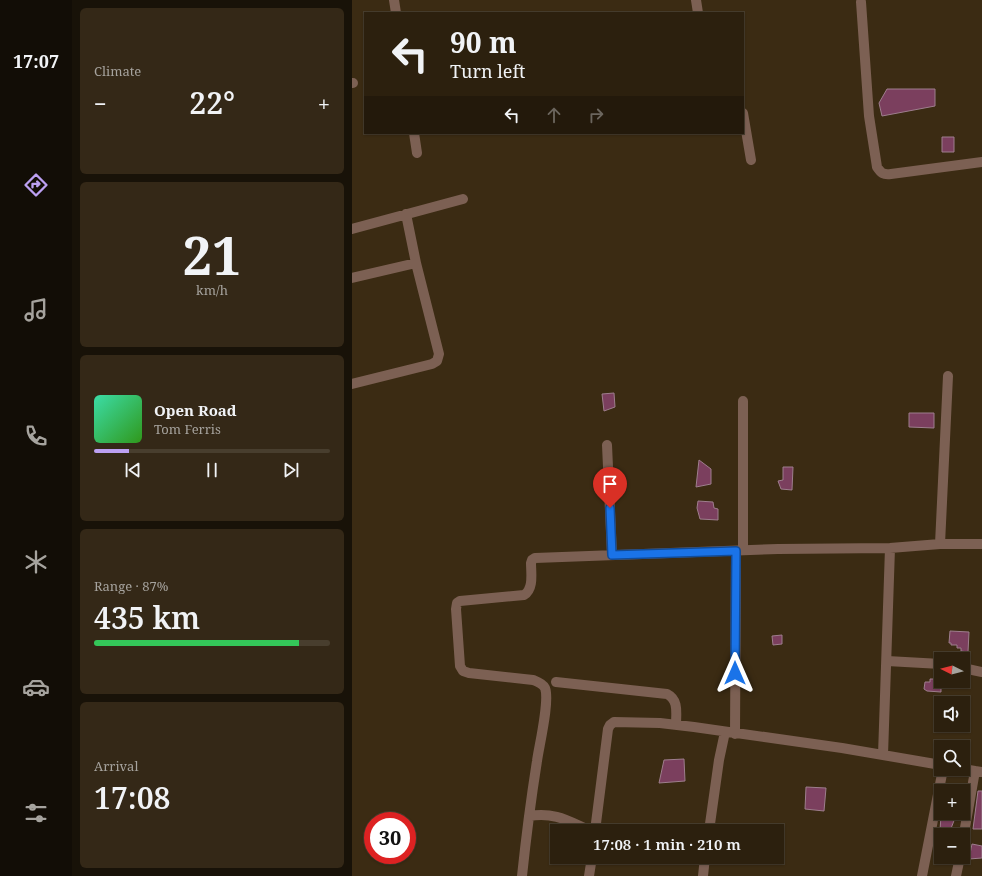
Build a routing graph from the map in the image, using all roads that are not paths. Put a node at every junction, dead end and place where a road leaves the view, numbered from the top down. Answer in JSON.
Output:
{"nodes":[{"id":1,"x":394,"y":0,"type":"edge"},
{"id":2,"x":696,"y":0,"type":"edge"},
{"id":3,"x":860,"y":2,"type":"dead end"},
{"id":4,"x":396,"y":12,"type":"edge"},
{"id":5,"x":698,"y":12,"type":"edge"},
{"id":6,"x":744,"y":119,"type":"edge"},
{"id":7,"x":414,"y":134,"type":"edge"},
{"id":8,"x":417,"y":153,"type":"dead end"},
{"id":9,"x":751,"y":160,"type":"dead end"},
{"id":10,"x":982,"y":162,"type":"edge"},
{"id":11,"x":463,"y":198,"type":"dead end"},
{"id":12,"x":406,"y":214,"type":"junction"},
{"id":13,"x":352,"y":229,"type":"edge"},
{"id":14,"x":416,"y":263,"type":"junction"},
{"id":15,"x":352,"y":278,"type":"edge"},
{"id":16,"x":948,"y":376,"type":"dead end"},
{"id":17,"x":352,"y":384,"type":"edge"},
{"id":18,"x":742,"y":401,"type":"dead end"},
{"id":19,"x":607,"y":445,"type":"dead end"},
{"id":20,"x":940,"y":544,"type":"junction"},
{"id":21,"x":982,"y":544,"type":"edge"},
{"id":22,"x":890,"y":548,"type":"junction"},
{"id":23,"x":739,"y":551,"type":"junction"},
{"id":24,"x":612,"y":555,"type":"junction"},
{"id":25,"x":887,"y":661,"type":"junction"},
{"id":26,"x":934,"y":664,"type":"edge"},
{"id":27,"x":970,"y":669,"type":"edge"},
{"id":28,"x":982,"y":672,"type":"edge"},
{"id":29,"x":556,"y":682,"type":"dead end"},
{"id":30,"x":676,"y":725,"type":"junction"},
{"id":31,"x":730,"y":733,"type":"junction"},
{"id":32,"x":883,"y":755,"type":"junction"},
{"id":33,"x":934,"y":764,"type":"edge"},
{"id":34,"x":979,"y":771,"type":"edge"},
{"id":35,"x":942,"y":776,"type":"edge"},
{"id":36,"x":529,"y":816,"type":"junction"},
{"id":37,"x":575,"y":824,"type":"edge"},
{"id":38,"x":596,"y":824,"type":"edge"},
{"id":39,"x":710,"y":824,"type":"edge"},
{"id":40,"x":965,"y":828,"type":"edge"},
{"id":41,"x":591,"y":864,"type":"edge"},
{"id":42,"x":704,"y":864,"type":"edge"},
{"id":43,"x":959,"y":864,"type":"edge"},
{"id":44,"x":522,"y":876,"type":"edge"},
{"id":45,"x":589,"y":876,"type":"edge"},
{"id":46,"x":703,"y":876,"type":"edge"},
{"id":47,"x":922,"y":876,"type":"edge"},
{"id":48,"x":956,"y":876,"type":"edge"}],
"edges":[{"from":1,"to":4,"type":"street"},
{"from":2,"to":5,"type":"street"},
{"from":3,"to":10,"type":"street"},
{"from":6,"to":9,"type":"street"},
{"from":7,"to":8,"type":"street"},
{"from":11,"to":12,"type":"street"},
{"from":12,"to":13,"type":"street"},
{"from":12,"to":14,"type":"street"},
{"from":14,"to":15,"type":"street"},
{"from":14,"to":17,"type":"street"},
{"from":16,"to":20,"type":"street"},
{"from":18,"to":23,"type":"street"},
{"from":19,"to":24,"type":"street"},
{"from":20,"to":21,"type":"street"},
{"from":20,"to":22,"type":"street"},
{"from":22,"to":23,"type":"street"},
{"from":22,"to":25,"type":"street"},
{"from":23,"to":24,"type":"street"},
{"from":23,"to":31,"type":"street"},
{"from":24,"to":36,"type":"street"},
{"from":25,"to":26,"type":"street"},
{"from":25,"to":32,"type":"street"},
{"from":27,"to":28,"type":"street"},
{"from":29,"to":30,"type":"street"},
{"from":30,"to":31,"type":"street"},
{"from":30,"to":38,"type":"street"},
{"from":31,"to":32,"type":"street"},
{"from":31,"to":39,"type":"street"},
{"from":32,"to":33,"type":"street"},
{"from":34,"to":40,"type":"street"},
{"from":35,"to":47,"type":"street"},
{"from":36,"to":37,"type":"street"},
{"from":36,"to":44,"type":"street"},
{"from":41,"to":45,"type":"street"},
{"from":42,"to":46,"type":"street"},
{"from":43,"to":48,"type":"street"}]}
